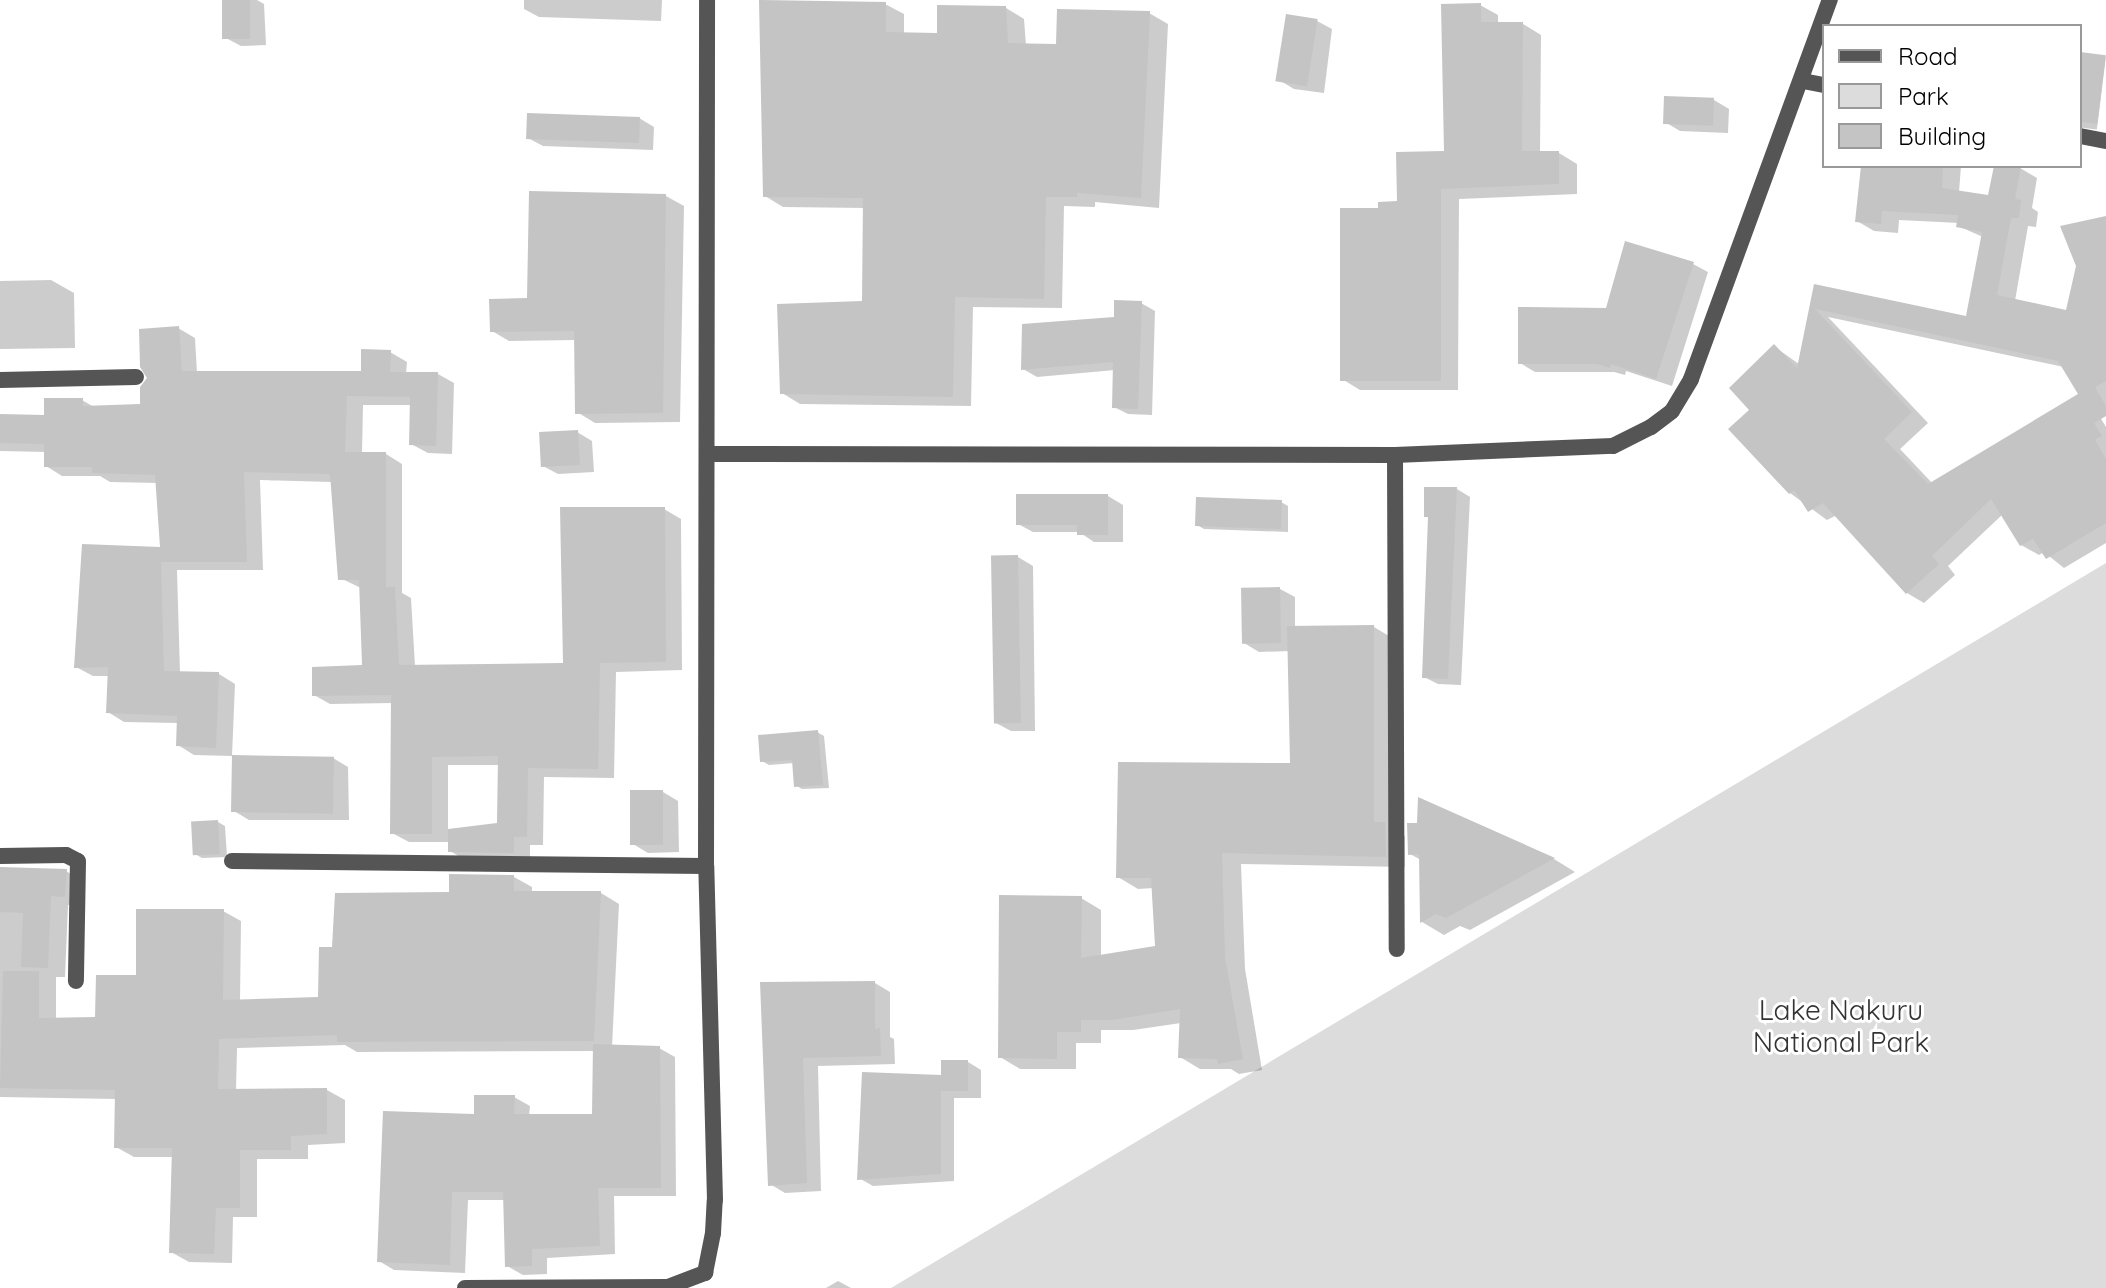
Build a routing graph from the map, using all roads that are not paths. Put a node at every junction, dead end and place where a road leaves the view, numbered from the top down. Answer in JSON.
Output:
{"nodes":[{"id":1,"x":707,"y":0,"type":"edge"},
{"id":2,"x":1830,"y":0,"type":"edge"},
{"id":3,"x":1803,"y":81,"type":"junction"},
{"id":4,"x":1822,"y":85,"type":"edge"},
{"id":5,"x":2082,"y":136,"type":"edge"},
{"id":6,"x":2106,"y":141,"type":"edge"},
{"id":7,"x":136,"y":377,"type":"dead end"},
{"id":8,"x":0,"y":380,"type":"edge"},
{"id":9,"x":707,"y":454,"type":"junction"},
{"id":10,"x":1395,"y":455,"type":"junction"},
{"id":11,"x":0,"y":856,"type":"edge"},
{"id":12,"x":232,"y":861,"type":"dead end"},
{"id":13,"x":706,"y":866,"type":"junction"},
{"id":14,"x":1397,"y":949,"type":"dead end"},
{"id":15,"x":76,"y":981,"type":"dead end"},
{"id":16,"x":465,"y":1288,"type":"edge"}],
"edges":[{"from":1,"to":9,"type":"street"},
{"from":2,"to":3,"type":"street"},
{"from":3,"to":4,"type":"street"},
{"from":3,"to":10,"type":"street"},
{"from":5,"to":6,"type":"street"},
{"from":7,"to":8,"type":"street"},
{"from":9,"to":10,"type":"street"},
{"from":9,"to":13,"type":"street"},
{"from":10,"to":14,"type":"street"},
{"from":11,"to":15,"type":"street"},
{"from":12,"to":13,"type":"street"},
{"from":13,"to":16,"type":"street"}]}
